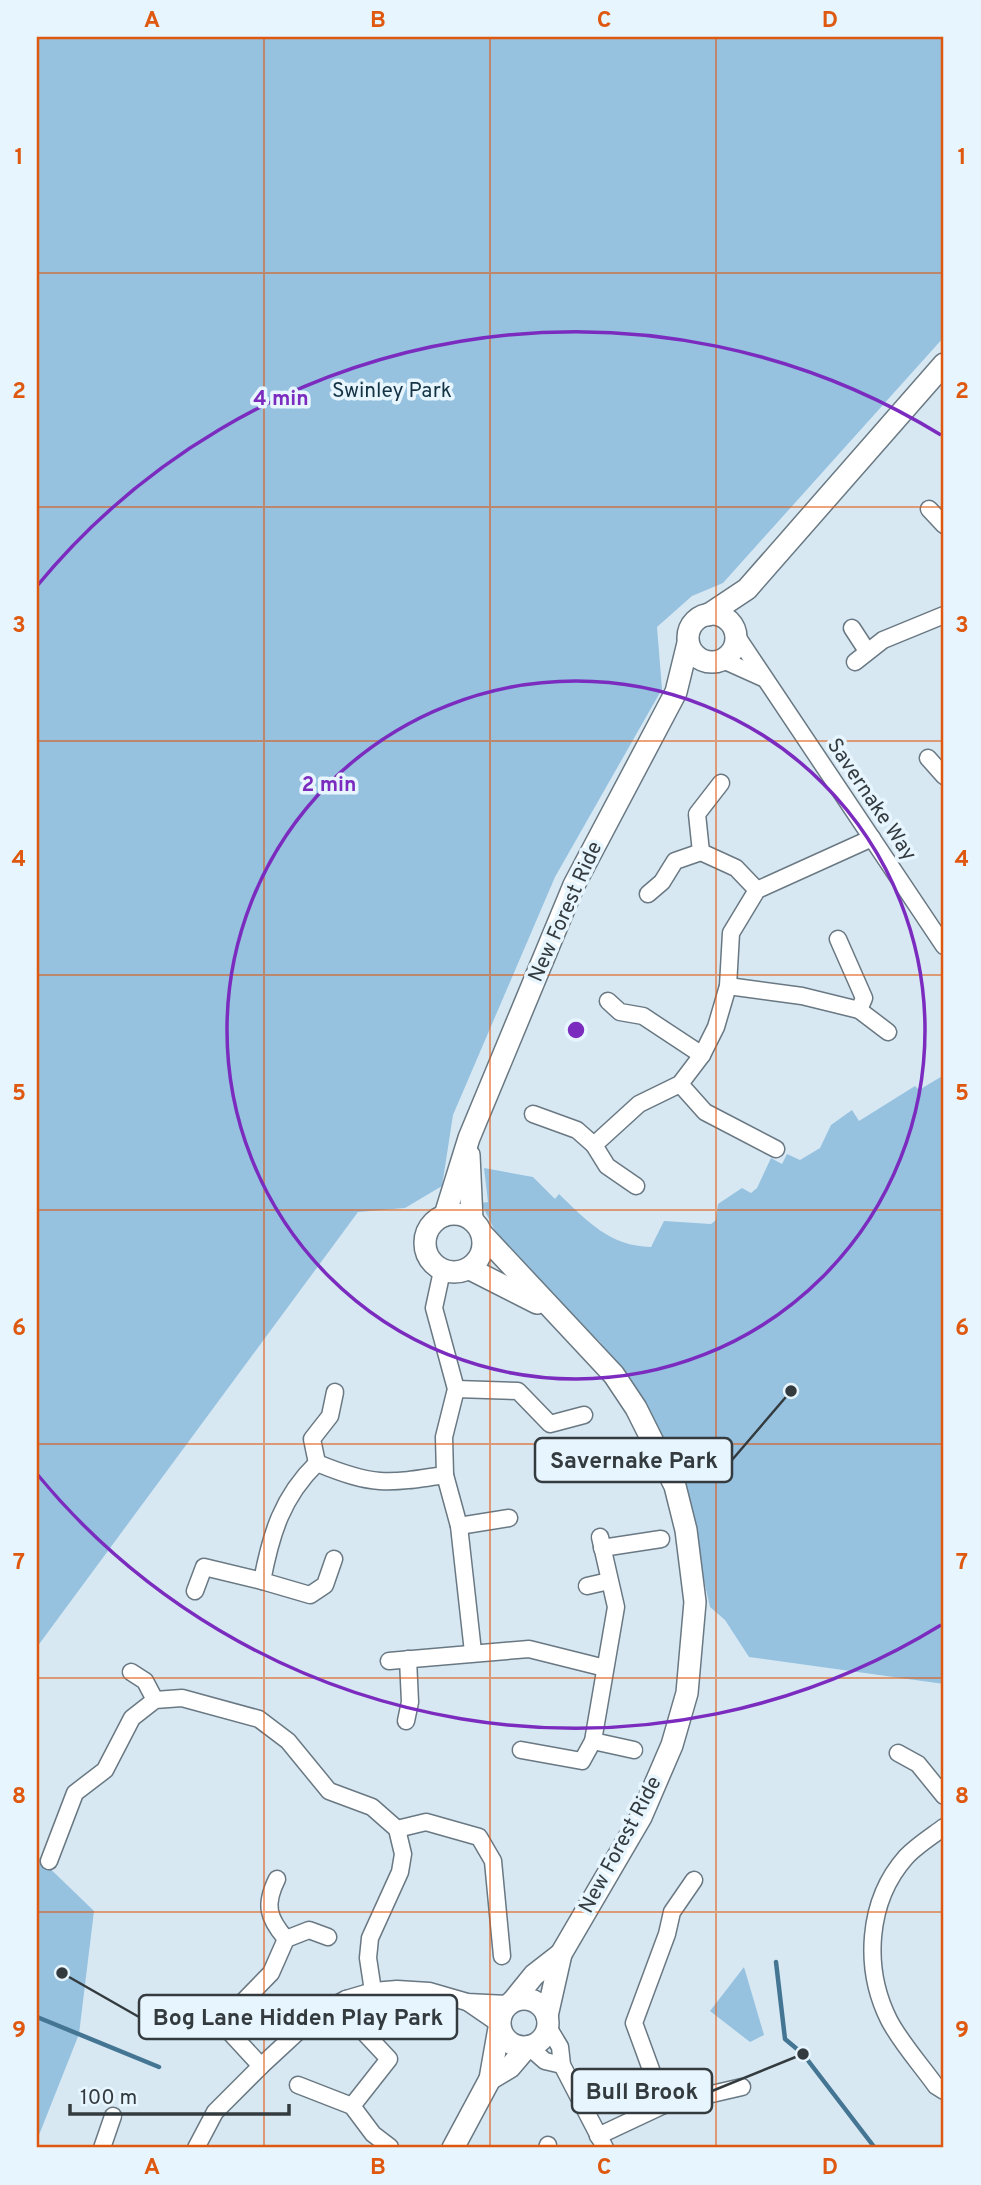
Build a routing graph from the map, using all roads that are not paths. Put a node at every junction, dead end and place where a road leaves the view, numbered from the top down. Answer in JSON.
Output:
{"nodes":[{"id":1,"x":944,"y":364,"type":"edge"},
{"id":2,"x":929,"y":509,"type":"dead end"},
{"id":3,"x":944,"y":525,"type":"edge"},
{"id":4,"x":747,"y":589,"type":"junction"},
{"id":5,"x":708,"y":614,"type":"junction"},
{"id":6,"x":944,"y":615,"type":"edge"},
{"id":7,"x":852,"y":628,"type":"dead end"},
{"id":8,"x":736,"y":633,"type":"junction"},
{"id":9,"x":688,"y":643,"type":"junction"},
{"id":10,"x":867,"y":651,"type":"junction"},
{"id":11,"x":722,"y":660,"type":"junction"},
{"id":12,"x":855,"y":662,"type":"dead end"},
{"id":13,"x":763,"y":678,"type":"junction"},
{"id":14,"x":676,"y":692,"type":"junction"},
{"id":15,"x":928,"y":758,"type":"dead end"},
{"id":16,"x":944,"y":776,"type":"edge"},
{"id":17,"x":720,"y":783,"type":"dead end"},
{"id":18,"x":872,"y":838,"type":"junction"},
{"id":19,"x":701,"y":852,"type":"junction"},
{"id":20,"x":757,"y":890,"type":"junction"},
{"id":21,"x":648,"y":894,"type":"dead end"},
{"id":22,"x":838,"y":939,"type":"dead end"},
{"id":23,"x":944,"y":946,"type":"edge"},
{"id":24,"x":728,"y":986,"type":"junction"},
{"id":25,"x":608,"y":1001,"type":"dead end"},
{"id":26,"x":859,"y":1010,"type":"junction"},
{"id":27,"x":888,"y":1032,"type":"dead end"},
{"id":28,"x":702,"y":1055,"type":"junction"},
{"id":29,"x":680,"y":1084,"type":"junction"},
{"id":30,"x":533,"y":1114,"type":"dead end"},
{"id":31,"x":469,"y":1139,"type":"junction"},
{"id":32,"x":594,"y":1145,"type":"junction"},
{"id":33,"x":776,"y":1149,"type":"dead end"},
{"id":34,"x":636,"y":1186,"type":"dead end"},
{"id":35,"x":445,"y":1215,"type":"junction"},
{"id":36,"x":477,"y":1228,"type":"junction"},
{"id":37,"x":470,"y":1269,"type":"junction"},
{"id":38,"x":442,"y":1271,"type":"junction"},
{"id":39,"x":557,"y":1315,"type":"junction"},
{"id":40,"x":456,"y":1390,"type":"junction"},
{"id":41,"x":335,"y":1392,"type":"dead end"},
{"id":42,"x":583,"y":1415,"type":"dead end"},
{"id":43,"x":317,"y":1463,"type":"junction"},
{"id":44,"x":445,"y":1475,"type":"junction"},
{"id":45,"x":509,"y":1518,"type":"dead end"},
{"id":46,"x":458,"y":1526,"type":"junction"},
{"id":47,"x":661,"y":1539,"type":"dead end"},
{"id":48,"x":334,"y":1559,"type":"dead end"},
{"id":49,"x":262,"y":1581,"type":"junction"},
{"id":50,"x":609,"y":1581,"type":"junction"},
{"id":51,"x":587,"y":1586,"type":"dead end"},
{"id":52,"x":195,"y":1591,"type":"dead end"},
{"id":53,"x":473,"y":1652,"type":"junction"},
{"id":54,"x":408,"y":1659,"type":"junction"},
{"id":55,"x":389,"y":1661,"type":"dead end"},
{"id":56,"x":605,"y":1668,"type":"junction"},
{"id":57,"x":131,"y":1672,"type":"dead end"},
{"id":58,"x":155,"y":1700,"type":"junction"},
{"id":59,"x":406,"y":1721,"type":"dead end"},
{"id":60,"x":593,"y":1741,"type":"junction"},
{"id":61,"x":521,"y":1750,"type":"dead end"},
{"id":62,"x":634,"y":1750,"type":"dead end"},
{"id":63,"x":898,"y":1753,"type":"dead end"},
{"id":64,"x":944,"y":1796,"type":"edge"},
{"id":65,"x":944,"y":1827,"type":"edge"},
{"id":66,"x":397,"y":1829,"type":"junction"},
{"id":67,"x":49,"y":1861,"type":"dead end"},
{"id":68,"x":277,"y":1879,"type":"dead end"},
{"id":69,"x":694,"y":1880,"type":"dead end"},
{"id":70,"x":328,"y":1937,"type":"dead end"},
{"id":71,"x":286,"y":1939,"type":"junction"},
{"id":72,"x":561,"y":1954,"type":"junction"},
{"id":73,"x":502,"y":1956,"type":"dead end"},
{"id":74,"x":373,"y":1991,"type":"junction"},
{"id":75,"x":346,"y":1999,"type":"junction"},
{"id":76,"x":467,"y":2002,"type":"junction"},
{"id":77,"x":510,"y":2003,"type":"junction"},
{"id":78,"x":548,"y":2022,"type":"junction"},
{"id":79,"x":499,"y":2026,"type":"junction"},
{"id":80,"x":528,"y":2047,"type":"junction"},
{"id":81,"x":261,"y":2066,"type":"junction"},
{"id":82,"x":562,"y":2066,"type":"junction"},
{"id":83,"x":490,"y":2079,"type":"junction"},
{"id":84,"x":298,"y":2085,"type":"dead end"},
{"id":85,"x":742,"y":2087,"type":"dead end"},
{"id":86,"x":944,"y":2091,"type":"edge"},
{"id":87,"x":664,"y":2105,"type":"junction"},
{"id":88,"x":352,"y":2106,"type":"junction"},
{"id":89,"x":113,"y":2116,"type":"dead end"},
{"id":90,"x":601,"y":2142,"type":"edge"},
{"id":91,"x":390,"y":2147,"type":"edge"},
{"id":92,"x":102,"y":2148,"type":"edge"},
{"id":93,"x":196,"y":2148,"type":"edge"},
{"id":94,"x":453,"y":2148,"type":"edge"}],
"edges":[{"from":1,"to":4,"type":"main road","name":"New Forest Ride"},
{"from":2,"to":3,"type":"street"},
{"from":4,"to":5,"type":"main road","name":"New Forest Ride"},
{"from":4,"to":8,"type":"main road","name":"New Forest Ride"},
{"from":5,"to":8,"type":"main road"},
{"from":5,"to":9,"type":"main road","name":"New Forest Ride"},
{"from":6,"to":10,"type":"street"},
{"from":7,"to":10,"type":"street"},
{"from":8,"to":11,"type":"main road","name":"New Forest Ride"},
{"from":8,"to":13,"type":"street","name":"Savernake Way"},
{"from":9,"to":11,"type":"main road"},
{"from":9,"to":14,"type":"main road","name":"New Forest Ride"},
{"from":10,"to":12,"type":"street"},
{"from":11,"to":13,"type":"street"},
{"from":11,"to":14,"type":"main road","name":"New Forest Ride"},
{"from":13,"to":18,"type":"street","name":"Savernake Way"},
{"from":14,"to":31,"type":"main road","name":"New Forest Ride"},
{"from":15,"to":16,"type":"street"},
{"from":17,"to":19,"type":"street"},
{"from":18,"to":20,"type":"street"},
{"from":18,"to":23,"type":"street","name":"Savernake Way"},
{"from":19,"to":20,"type":"street"},
{"from":19,"to":21,"type":"street"},
{"from":20,"to":24,"type":"street"},
{"from":22,"to":26,"type":"street"},
{"from":24,"to":26,"type":"street"},
{"from":24,"to":28,"type":"street"},
{"from":25,"to":28,"type":"street"},
{"from":26,"to":27,"type":"street"},
{"from":28,"to":29,"type":"street"},
{"from":29,"to":32,"type":"street"},
{"from":29,"to":33,"type":"street"},
{"from":30,"to":32,"type":"street"},
{"from":31,"to":35,"type":"main road","name":"New Forest Ride"},
{"from":31,"to":36,"type":"main road","name":"New Forest Ride"},
{"from":32,"to":34,"type":"street"},
{"from":35,"to":36,"type":"main road"},
{"from":35,"to":38,"type":"main road","name":"New Forest Ride"},
{"from":36,"to":37,"type":"main road","name":"New Forest Ride"},
{"from":36,"to":39,"type":"main road","name":"New Forest Ride"},
{"from":37,"to":38,"type":"main road"},
{"from":37,"to":39,"type":"main road","name":"New Forest Ride"},
{"from":38,"to":40,"type":"street"},
{"from":39,"to":72,"type":"main road","name":"New Forest Ride"},
{"from":40,"to":42,"type":"street"},
{"from":40,"to":44,"type":"street"},
{"from":41,"to":43,"type":"street"},
{"from":43,"to":44,"type":"street"},
{"from":43,"to":49,"type":"street"},
{"from":44,"to":46,"type":"street"},
{"from":45,"to":46,"type":"street"},
{"from":46,"to":53,"type":"street"},
{"from":47,"to":50,"type":"street"},
{"from":48,"to":49,"type":"street"},
{"from":49,"to":52,"type":"street"},
{"from":50,"to":51,"type":"street"},
{"from":50,"to":56,"type":"street"},
{"from":53,"to":54,"type":"street"},
{"from":53,"to":56,"type":"street"},
{"from":54,"to":55,"type":"street"},
{"from":54,"to":59,"type":"street"},
{"from":56,"to":60,"type":"street"},
{"from":57,"to":58,"type":"street"},
{"from":58,"to":66,"type":"street"},
{"from":58,"to":67,"type":"street"},
{"from":60,"to":61,"type":"street"},
{"from":60,"to":62,"type":"street"},
{"from":63,"to":64,"type":"street"},
{"from":65,"to":86,"type":"street"},
{"from":66,"to":73,"type":"street"},
{"from":66,"to":74,"type":"street"},
{"from":68,"to":71,"type":"street"},
{"from":69,"to":87,"type":"street"},
{"from":70,"to":71,"type":"street"},
{"from":71,"to":81,"type":"street"},
{"from":72,"to":77,"type":"main road","name":"New Forest Ride"},
{"from":72,"to":78,"type":"main road","name":"New Forest Ride"},
{"from":74,"to":75,"type":"street"},
{"from":74,"to":76,"type":"street"},
{"from":75,"to":81,"type":"street"},
{"from":75,"to":88,"type":"street"},
{"from":76,"to":77,"type":"street"},
{"from":76,"to":79,"type":"street"},
{"from":77,"to":78,"type":"main road"},
{"from":77,"to":79,"type":"main road","name":"New Forest Ride"},
{"from":78,"to":80,"type":"main road","name":"New Forest Ride"},
{"from":78,"to":82,"type":"street"},
{"from":79,"to":80,"type":"main road"},
{"from":79,"to":83,"type":"main road","name":"New Forest Ride"},
{"from":80,"to":82,"type":"street"},
{"from":80,"to":83,"type":"main road","name":"New Forest Ride"},
{"from":81,"to":93,"type":"street"},
{"from":82,"to":90,"type":"street"},
{"from":83,"to":94,"type":"main road","name":"New Forest Ride"},
{"from":84,"to":88,"type":"street"},
{"from":85,"to":87,"type":"street"},
{"from":87,"to":90,"type":"street"},
{"from":88,"to":91,"type":"street"},
{"from":89,"to":92,"type":"street"}]}
